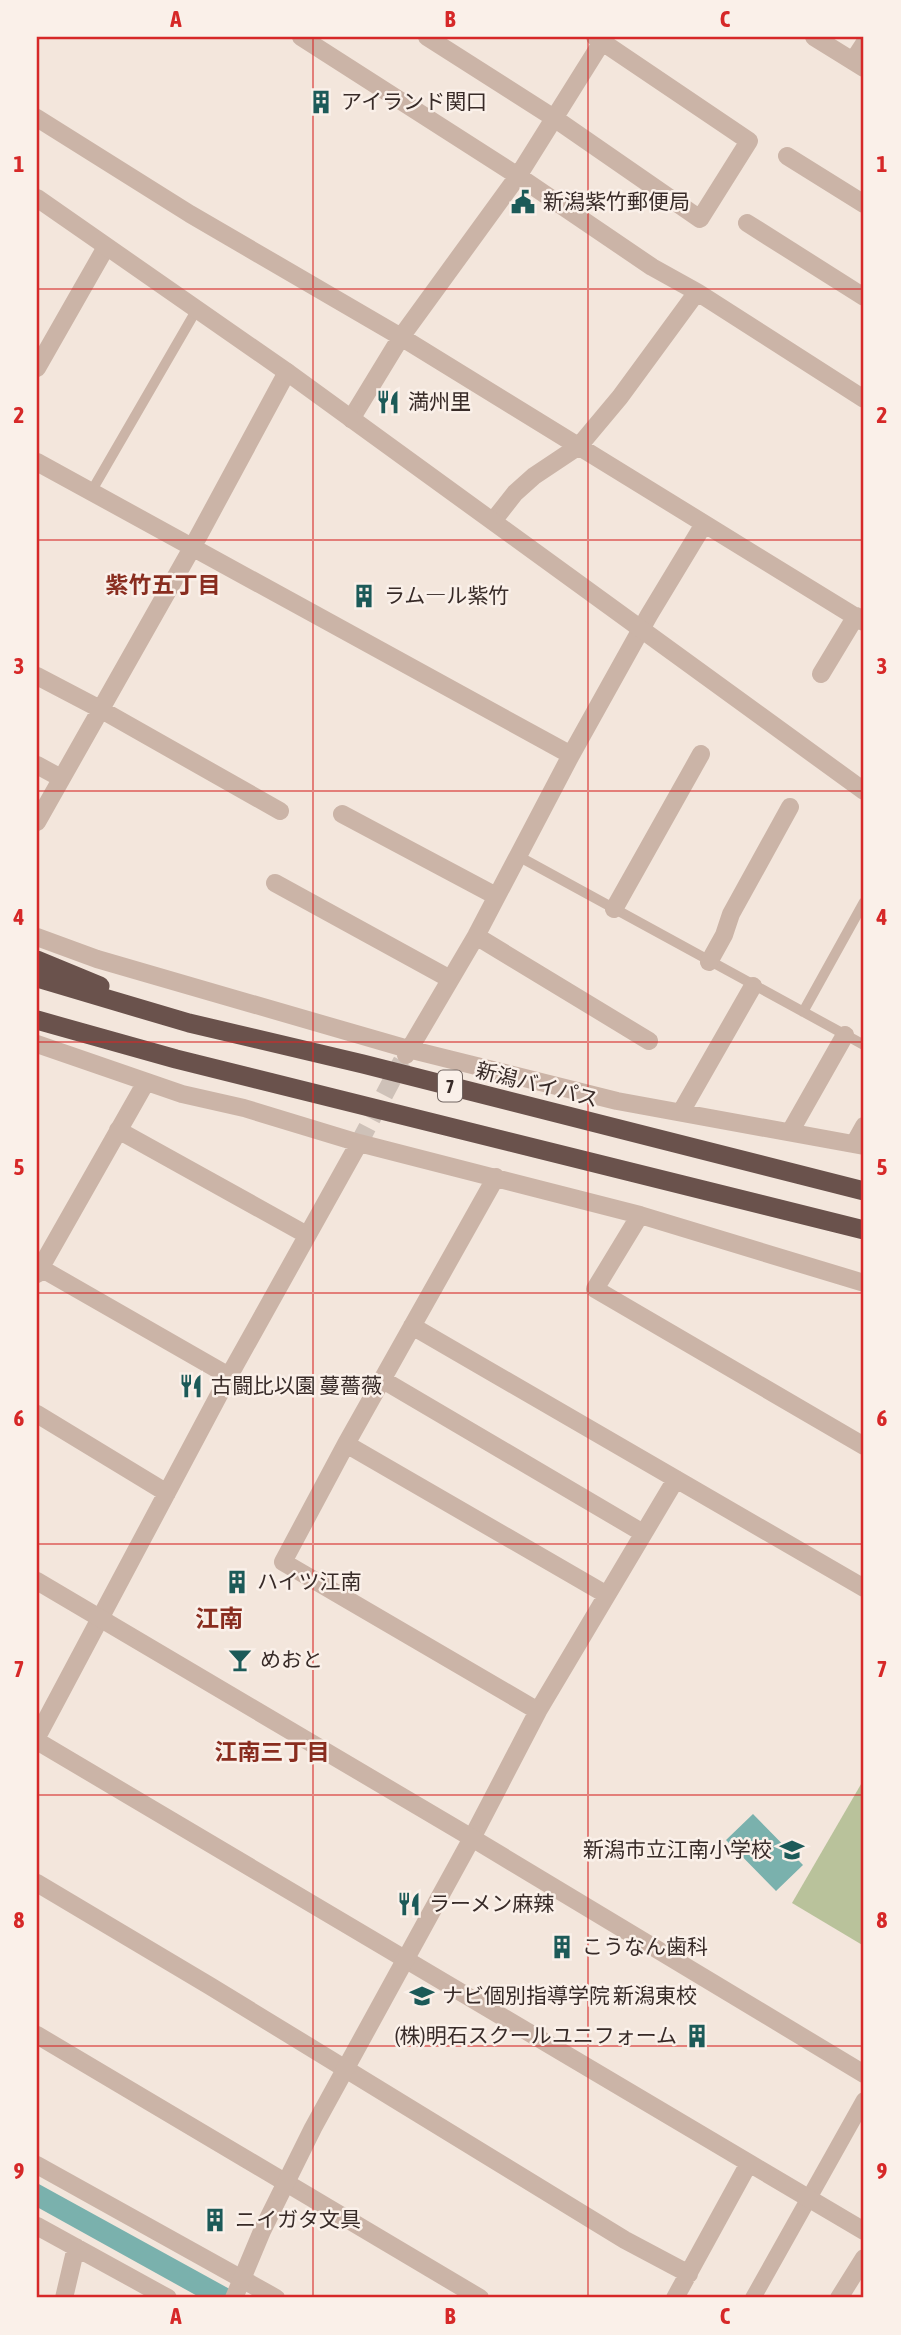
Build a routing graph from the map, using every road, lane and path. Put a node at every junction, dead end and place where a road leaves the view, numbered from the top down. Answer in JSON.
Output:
{"nodes":[{"id":1,"x":301,"y":37,"type":"edge"},
{"id":2,"x":427,"y":37,"type":"edge"},
{"id":3,"x":814,"y":37,"type":"edge"},
{"id":4,"x":601,"y":38,"type":"edge"},
{"id":5,"x":864,"y":44,"type":"edge"},
{"id":6,"x":859,"y":65,"type":"edge"},
{"id":7,"x":37,"y":118,"type":"edge"},
{"id":8,"x":554,"y":118,"type":"junction"},
{"id":9,"x":786,"y":156,"type":"dead end"},
{"id":10,"x":517,"y":176,"type":"junction"},
{"id":11,"x":37,"y":198,"type":"edge"},
{"id":12,"x":864,"y":204,"type":"edge"},
{"id":13,"x":747,"y":223,"type":"dead end"},
{"id":14,"x":106,"y":247,"type":"junction"},
{"id":15,"x":697,"y":292,"type":"junction"},
{"id":16,"x":864,"y":297,"type":"edge"},
{"id":17,"x":197,"y":309,"type":"junction"},
{"id":18,"x":401,"y":337,"type":"junction"},
{"id":19,"x":37,"y":368,"type":"edge"},
{"id":20,"x":287,"y":372,"type":"junction"},
{"id":21,"x":864,"y":399,"type":"edge"},
{"id":22,"x":351,"y":419,"type":"junction"},
{"id":23,"x":579,"y":446,"type":"junction"},
{"id":24,"x":37,"y":462,"type":"edge"},
{"id":25,"x":91,"y":492,"type":"junction"},
{"id":26,"x":493,"y":520,"type":"junction"},
{"id":27,"x":704,"y":524,"type":"junction"},
{"id":28,"x":192,"y":548,"type":"junction"},
{"id":29,"x":860,"y":619,"type":"edge"},
{"id":30,"x":642,"y":631,"type":"junction"},
{"id":31,"x":821,"y":674,"type":"dead end"},
{"id":32,"x":37,"y":676,"type":"edge"},
{"id":33,"x":100,"y":709,"type":"junction"},
{"id":34,"x":701,"y":754,"type":"dead end"},
{"id":35,"x":571,"y":755,"type":"junction"},
{"id":36,"x":37,"y":765,"type":"edge"},
{"id":37,"x":61,"y":778,"type":"junction"},
{"id":38,"x":864,"y":791,"type":"edge"},
{"id":39,"x":790,"y":807,"type":"dead end"},
{"id":40,"x":280,"y":811,"type":"dead end"},
{"id":41,"x":342,"y":814,"type":"dead end"},
{"id":42,"x":37,"y":822,"type":"edge"},
{"id":43,"x":518,"y":856,"type":"junction"},
{"id":44,"x":275,"y":883,"type":"dead end"},
{"id":45,"x":496,"y":896,"type":"junction"},
{"id":46,"x":864,"y":902,"type":"edge"},
{"id":47,"x":614,"y":909,"type":"junction"},
{"id":48,"x":476,"y":936,"type":"junction"},
{"id":49,"x":37,"y":937,"type":"edge"},
{"id":50,"x":37,"y":960,"type":"edge"},
{"id":51,"x":709,"y":962,"type":"junction"},
{"id":52,"x":37,"y":978,"type":"edge"},
{"id":53,"x":450,"y":979,"type":"junction"},
{"id":54,"x":753,"y":986,"type":"junction"},
{"id":55,"x":803,"y":1012,"type":"junction"},
{"id":56,"x":37,"y":1020,"type":"edge"},
{"id":57,"x":189,"y":1023,"type":"junction"},
{"id":58,"x":845,"y":1035,"type":"junction"},
{"id":59,"x":649,"y":1041,"type":"dead end"},
{"id":60,"x":37,"y":1044,"type":"edge"},
{"id":61,"x":864,"y":1045,"type":"edge"},
{"id":62,"x":407,"y":1052,"type":"junction"},
{"id":63,"x":146,"y":1082,"type":"junction"},
{"id":64,"x":681,"y":1112,"type":"junction"},
{"id":65,"x":864,"y":1126,"type":"edge"},
{"id":66,"x":118,"y":1130,"type":"junction"},
{"id":67,"x":790,"y":1132,"type":"junction"},
{"id":68,"x":359,"y":1143,"type":"junction"},
{"id":69,"x":859,"y":1145,"type":"edge"},
{"id":70,"x":496,"y":1177,"type":"junction"},
{"id":71,"x":864,"y":1191,"type":"edge"},
{"id":72,"x":640,"y":1215,"type":"junction"},
{"id":73,"x":864,"y":1230,"type":"edge"},
{"id":74,"x":307,"y":1235,"type":"junction"},
{"id":75,"x":38,"y":1269,"type":"edge"},
{"id":76,"x":864,"y":1283,"type":"edge"},
{"id":77,"x":412,"y":1326,"type":"junction"},
{"id":78,"x":229,"y":1376,"type":"junction"},
{"id":79,"x":383,"y":1380,"type":"junction"},
{"id":80,"x":37,"y":1414,"type":"edge"},
{"id":81,"x":346,"y":1444,"type":"junction"},
{"id":82,"x":864,"y":1446,"type":"edge"},
{"id":83,"x":676,"y":1479,"type":"junction"},
{"id":84,"x":167,"y":1493,"type":"junction"},
{"id":85,"x":643,"y":1533,"type":"junction"},
{"id":86,"x":37,"y":1581,"type":"edge"},
{"id":87,"x":864,"y":1588,"type":"edge"},
{"id":88,"x":607,"y":1595,"type":"junction"},
{"id":89,"x":100,"y":1617,"type":"junction"},
{"id":90,"x":538,"y":1711,"type":"junction"},
{"id":91,"x":37,"y":1739,"type":"edge"},
{"id":92,"x":472,"y":1838,"type":"junction"},
{"id":93,"x":37,"y":1883,"type":"edge"},
{"id":94,"x":406,"y":1958,"type":"junction"},
{"id":95,"x":37,"y":2035,"type":"edge"},
{"id":96,"x":345,"y":2069,"type":"junction"},
{"id":97,"x":864,"y":2074,"type":"edge"},
{"id":98,"x":864,"y":2100,"type":"edge"},
{"id":99,"x":749,"y":2163,"type":"junction"},
{"id":100,"x":37,"y":2165,"type":"edge"},
{"id":101,"x":286,"y":2181,"type":"junction"},
{"id":102,"x":810,"y":2198,"type":"junction"},
{"id":103,"x":37,"y":2226,"type":"edge"},
{"id":104,"x":864,"y":2231,"type":"edge"},
{"id":105,"x":76,"y":2247,"type":"junction"},
{"id":106,"x":864,"y":2258,"type":"edge"},
{"id":107,"x":689,"y":2274,"type":"junction"},
{"id":108,"x":238,"y":2289,"type":"edge"},
{"id":109,"x":64,"y":2298,"type":"edge"},
{"id":110,"x":168,"y":2298,"type":"edge"},
{"id":111,"x":276,"y":2298,"type":"edge"},
{"id":112,"x":481,"y":2298,"type":"edge"},
{"id":113,"x":675,"y":2298,"type":"edge"},
{"id":114,"x":753,"y":2298,"type":"edge"},
{"id":115,"x":839,"y":2298,"type":"edge"}],
"edges":[{"from":1,"to":10,"type":"street"},
{"from":2,"to":8,"type":"street"},
{"from":3,"to":6,"type":"street"},
{"from":4,"to":8,"type":"street"},
{"from":4,"to":8,"type":"street"},
{"from":5,"to":6,"type":"street"},
{"from":7,"to":18,"type":"street"},
{"from":8,"to":10,"type":"street"},
{"from":9,"to":12,"type":"street"},
{"from":10,"to":15,"type":"street"},
{"from":10,"to":18,"type":"street"},
{"from":11,"to":14,"type":"street"},
{"from":13,"to":16,"type":"street"},
{"from":14,"to":17,"type":"street"},
{"from":14,"to":19,"type":"street"},
{"from":15,"to":21,"type":"street"},
{"from":15,"to":23,"type":"street"},
{"from":17,"to":20,"type":"street"},
{"from":17,"to":25,"type":"lane"},
{"from":18,"to":22,"type":"street"},
{"from":18,"to":23,"type":"street"},
{"from":20,"to":22,"type":"street"},
{"from":20,"to":28,"type":"street"},
{"from":22,"to":26,"type":"street"},
{"from":23,"to":26,"type":"street"},
{"from":23,"to":27,"type":"street"},
{"from":24,"to":25,"type":"street"},
{"from":25,"to":28,"type":"street"},
{"from":26,"to":30,"type":"street"},
{"from":27,"to":29,"type":"street"},
{"from":27,"to":30,"type":"street"},
{"from":28,"to":33,"type":"street"},
{"from":28,"to":35,"type":"street"},
{"from":29,"to":31,"type":"street"},
{"from":30,"to":35,"type":"street"},
{"from":30,"to":38,"type":"street"},
{"from":32,"to":33,"type":"street"},
{"from":33,"to":37,"type":"street"},
{"from":33,"to":40,"type":"street"},
{"from":34,"to":47,"type":"street"},
{"from":35,"to":43,"type":"street"},
{"from":36,"to":37,"type":"street"},
{"from":37,"to":42,"type":"street"},
{"from":39,"to":51,"type":"street"},
{"from":41,"to":45,"type":"street"},
{"from":43,"to":45,"type":"street"},
{"from":43,"to":47,"type":"lane"},
{"from":44,"to":53,"type":"street"},
{"from":45,"to":48,"type":"street"},
{"from":46,"to":55,"type":"lane"},
{"from":47,"to":51,"type":"lane"},
{"from":48,"to":53,"type":"street"},
{"from":48,"to":59,"type":"street"},
{"from":49,"to":62,"type":"street"},
{"from":50,"to":57,"type":"highway","number":"7"},
{"from":51,"to":54,"type":"lane"},
{"from":52,"to":57,"type":"highway","name":"新潟バイパス","number":"7"},
{"from":53,"to":62,"type":"street"},
{"from":54,"to":55,"type":"lane"},
{"from":54,"to":64,"type":"street"},
{"from":55,"to":58,"type":"lane"},
{"from":56,"to":73,"type":"highway","number":"7"},
{"from":57,"to":71,"type":"highway","name":"新潟バイパス","number":"7"},
{"from":58,"to":61,"type":"lane"},
{"from":58,"to":67,"type":"street"},
{"from":60,"to":63,"type":"street"},
{"from":62,"to":64,"type":"street"},
{"from":63,"to":66,"type":"street"},
{"from":63,"to":68,"type":"street"},
{"from":64,"to":67,"type":"street"},
{"from":65,"to":69,"type":"street"},
{"from":66,"to":74,"type":"street"},
{"from":66,"to":75,"type":"street"},
{"from":67,"to":69,"type":"street"},
{"from":68,"to":70,"type":"street"},
{"from":68,"to":74,"type":"street"},
{"from":70,"to":72,"type":"street"},
{"from":70,"to":77,"type":"street"},
{"from":72,"to":76,"type":"street"},
{"from":72,"to":82,"type":"street"},
{"from":74,"to":78,"type":"street"},
{"from":75,"to":78,"type":"street"},
{"from":77,"to":79,"type":"street"},
{"from":77,"to":83,"type":"street"},
{"from":78,"to":84,"type":"street"},
{"from":79,"to":81,"type":"street"},
{"from":79,"to":85,"type":"street"},
{"from":80,"to":84,"type":"street"},
{"from":81,"to":88,"type":"street"},
{"from":81,"to":90,"type":"street"},
{"from":83,"to":85,"type":"street"},
{"from":83,"to":87,"type":"street"},
{"from":84,"to":89,"type":"street"},
{"from":85,"to":88,"type":"street"},
{"from":86,"to":89,"type":"street"},
{"from":88,"to":90,"type":"street"},
{"from":89,"to":91,"type":"street"},
{"from":89,"to":92,"type":"street"},
{"from":90,"to":92,"type":"street"},
{"from":91,"to":94,"type":"street"},
{"from":92,"to":94,"type":"street"},
{"from":92,"to":97,"type":"street"},
{"from":93,"to":96,"type":"street"},
{"from":94,"to":96,"type":"street"},
{"from":94,"to":99,"type":"street"},
{"from":95,"to":101,"type":"street"},
{"from":96,"to":101,"type":"street"},
{"from":96,"to":107,"type":"street"},
{"from":98,"to":102,"type":"street"},
{"from":99,"to":102,"type":"street"},
{"from":99,"to":107,"type":"street"},
{"from":100,"to":108,"type":"street"},
{"from":101,"to":108,"type":"street"},
{"from":101,"to":112,"type":"street"},
{"from":102,"to":104,"type":"street"},
{"from":102,"to":114,"type":"street"},
{"from":103,"to":105,"type":"street"},
{"from":105,"to":109,"type":"street"},
{"from":105,"to":110,"type":"street"},
{"from":106,"to":115,"type":"street"},
{"from":107,"to":113,"type":"street"},
{"from":108,"to":111,"type":"street"}]}
